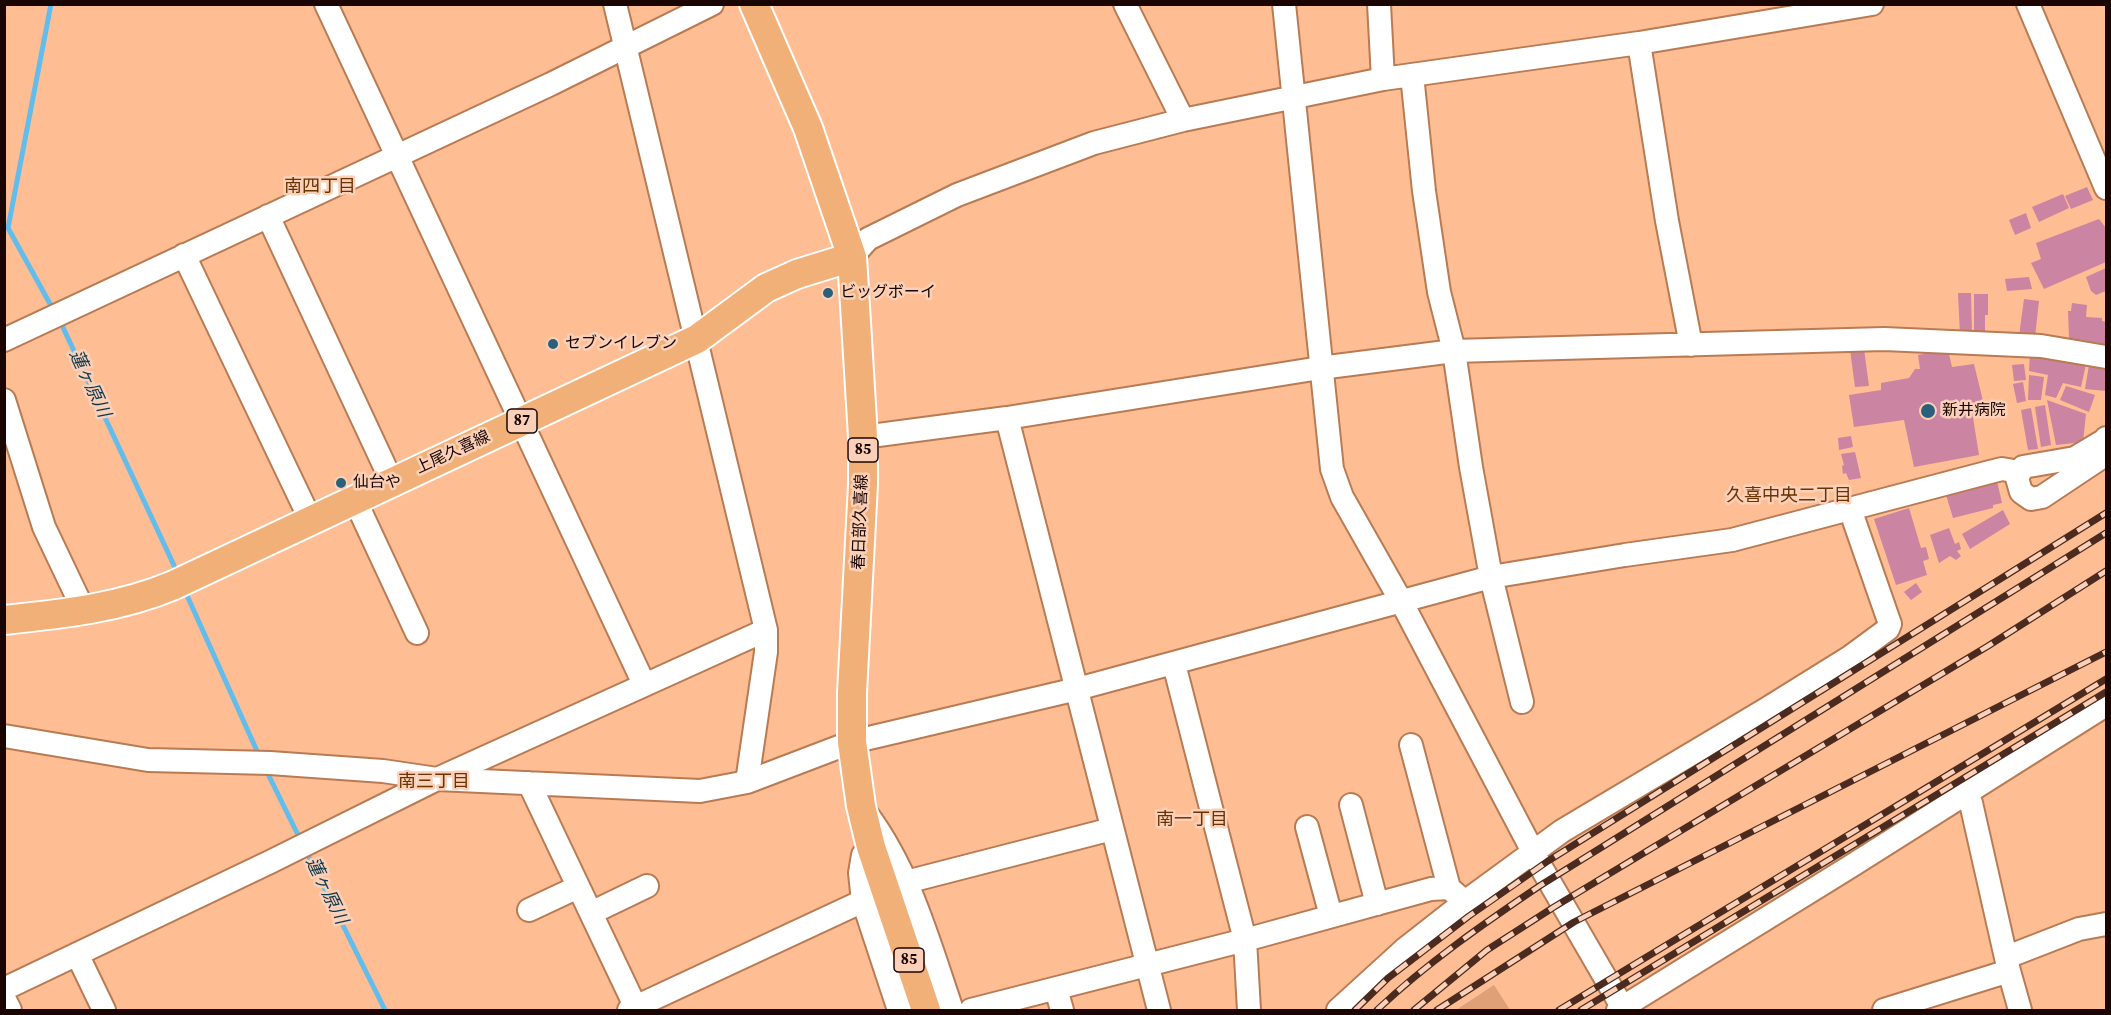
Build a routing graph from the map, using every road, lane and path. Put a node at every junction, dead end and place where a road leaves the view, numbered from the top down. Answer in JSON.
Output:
{"nodes":[{"id":1,"x":326,"y":4,"type":"edge"},
{"id":2,"x":615,"y":4,"type":"edge"},
{"id":3,"x":712,"y":4,"type":"edge"},
{"id":4,"x":754,"y":4,"type":"edge"},
{"id":5,"x":1125,"y":4,"type":"edge"},
{"id":6,"x":1284,"y":4,"type":"edge"},
{"id":7,"x":1379,"y":4,"type":"edge"},
{"id":8,"x":1872,"y":4,"type":"edge"},
{"id":9,"x":2028,"y":4,"type":"edge"},
{"id":10,"x":1639,"y":43,"type":"junction"},
{"id":11,"x":626,"y":47,"type":"junction"},
{"id":12,"x":1412,"y":75,"type":"junction"},
{"id":13,"x":1383,"y":79,"type":"junction"},
{"id":14,"x":1294,"y":97,"type":"junction"},
{"id":15,"x":1183,"y":120,"type":"junction"},
{"id":16,"x":396,"y":155,"type":"junction"},
{"id":17,"x":2101,"y":161,"type":"edge"},
{"id":18,"x":2106,"y":188,"type":"edge"},
{"id":19,"x":268,"y":216,"type":"junction"},
{"id":20,"x":184,"y":255,"type":"junction"},
{"id":21,"x":852,"y":257,"type":"junction"},
{"id":22,"x":697,"y":339,"type":"junction"},
{"id":23,"x":4,"y":340,"type":"edge"},
{"id":24,"x":1692,"y":345,"type":"junction"},
{"id":25,"x":1454,"y":351,"type":"junction"},
{"id":26,"x":2106,"y":357,"type":"edge"},
{"id":27,"x":1320,"y":368,"type":"junction"},
{"id":28,"x":4,"y":400,"type":"edge"},
{"id":29,"x":1007,"y":417,"type":"junction"},
{"id":30,"x":521,"y":421,"type":"junction"},
{"id":31,"x":863,"y":437,"type":"junction"},
{"id":32,"x":2106,"y":439,"type":"edge"},
{"id":33,"x":2019,"y":472,"type":"junction"},
{"id":34,"x":392,"y":482,"type":"junction"},
{"id":35,"x":355,"y":500,"type":"junction"},
{"id":36,"x":1850,"y":509,"type":"junction"},
{"id":37,"x":311,"y":521,"type":"junction"},
{"id":38,"x":1491,"y":578,"type":"junction"},
{"id":39,"x":1401,"y":601,"type":"junction"},
{"id":40,"x":84,"y":611,"type":"junction"},
{"id":41,"x":4,"y":620,"type":"edge"},
{"id":42,"x":766,"y":630,"type":"junction"},
{"id":43,"x":417,"y":633,"type":"dead end"},
{"id":44,"x":1174,"y":664,"type":"junction"},
{"id":45,"x":644,"y":684,"type":"junction"},
{"id":46,"x":1077,"y":689,"type":"junction"},
{"id":47,"x":1522,"y":702,"type":"dead end"},
{"id":48,"x":2106,"y":705,"type":"edge"},
{"id":49,"x":4,"y":736,"type":"edge"},
{"id":50,"x":852,"y":742,"type":"junction"},
{"id":51,"x":1411,"y":745,"type":"dead end"},
{"id":52,"x":437,"y":779,"type":"junction"},
{"id":53,"x":747,"y":782,"type":"junction"},
{"id":54,"x":529,"y":783,"type":"junction"},
{"id":55,"x":1966,"y":793,"type":"junction"},
{"id":56,"x":861,"y":806,"type":"junction"},
{"id":57,"x":1351,"y":806,"type":"dead end"},
{"id":58,"x":1307,"y":827,"type":"dead end"},
{"id":59,"x":1113,"y":829,"type":"junction"},
{"id":60,"x":871,"y":847,"type":"junction"},
{"id":61,"x":1533,"y":852,"type":"junction"},
{"id":62,"x":906,"y":882,"type":"junction"},
{"id":63,"x":647,"y":886,"type":"dead end"},
{"id":64,"x":578,"y":887,"type":"junction"},
{"id":65,"x":1457,"y":895,"type":"junction"},
{"id":66,"x":863,"y":901,"type":"junction"},
{"id":67,"x":1377,"y":904,"type":"junction"},
{"id":68,"x":529,"y":910,"type":"dead end"},
{"id":69,"x":591,"y":913,"type":"junction"},
{"id":70,"x":1331,"y":916,"type":"junction"},
{"id":71,"x":2106,"y":924,"type":"edge"},
{"id":72,"x":1245,"y":940,"type":"junction"},
{"id":73,"x":77,"y":954,"type":"junction"},
{"id":74,"x":2008,"y":964,"type":"junction"},
{"id":75,"x":1148,"y":965,"type":"junction"},
{"id":76,"x":1056,"y":988,"type":"junction"},
{"id":77,"x":4,"y":989,"type":"edge"},
{"id":78,"x":4,"y":998,"type":"edge"},
{"id":79,"x":634,"y":1010,"type":"edge"},
{"id":80,"x":1622,"y":1010,"type":"edge"},
{"id":81,"x":10,"y":1011,"type":"edge"},
{"id":82,"x":104,"y":1011,"type":"edge"},
{"id":83,"x":899,"y":1011,"type":"edge"},
{"id":84,"x":926,"y":1011,"type":"edge"},
{"id":85,"x":952,"y":1011,"type":"edge"},
{"id":86,"x":971,"y":1011,"type":"edge"},
{"id":87,"x":1062,"y":1011,"type":"edge"},
{"id":88,"x":1159,"y":1011,"type":"edge"},
{"id":89,"x":1249,"y":1011,"type":"edge"},
{"id":90,"x":1338,"y":1011,"type":"edge"},
{"id":91,"x":1884,"y":1011,"type":"edge"},
{"id":92,"x":2020,"y":1011,"type":"edge"}],
"edges":[{"from":1,"to":16,"type":"street"},
{"from":2,"to":11,"type":"street"},
{"from":3,"to":11,"type":"street"},
{"from":4,"to":21,"type":"main road","name":"春日部久喜線","number":"85"},
{"from":5,"to":15,"type":"street"},
{"from":6,"to":14,"type":"street"},
{"from":7,"to":13,"type":"street"},
{"from":8,"to":10,"type":"street"},
{"from":9,"to":17,"type":"street"},
{"from":10,"to":12,"type":"street"},
{"from":10,"to":24,"type":"street"},
{"from":11,"to":16,"type":"street"},
{"from":11,"to":22,"type":"street"},
{"from":12,"to":13,"type":"street"},
{"from":12,"to":25,"type":"street"},
{"from":13,"to":14,"type":"street"},
{"from":14,"to":15,"type":"street"},
{"from":14,"to":27,"type":"street"},
{"from":15,"to":21,"type":"street"},
{"from":16,"to":19,"type":"street"},
{"from":16,"to":30,"type":"street"},
{"from":17,"to":18,"type":"street"},
{"from":19,"to":20,"type":"street"},
{"from":19,"to":34,"type":"street"},
{"from":20,"to":23,"type":"street"},
{"from":20,"to":37,"type":"street"},
{"from":21,"to":22,"type":"main road","name":"上尾久喜線","number":"87"},
{"from":21,"to":31,"type":"main road","name":"春日部久喜線","number":"85"},
{"from":22,"to":30,"type":"main road","name":"上尾久喜線","number":"87"},
{"from":22,"to":42,"type":"street"},
{"from":24,"to":25,"type":"street"},
{"from":24,"to":26,"type":"street"},
{"from":25,"to":27,"type":"street"},
{"from":25,"to":38,"type":"street"},
{"from":27,"to":29,"type":"street"},
{"from":27,"to":39,"type":"street"},
{"from":28,"to":40,"type":"street"},
{"from":29,"to":31,"type":"street"},
{"from":29,"to":46,"type":"street"},
{"from":30,"to":34,"type":"main road","name":"上尾久喜線","number":"87"},
{"from":30,"to":45,"type":"street"},
{"from":31,"to":50,"type":"main road","name":"春日部久喜線","number":"85"},
{"from":32,"to":33,"type":"street"},
{"from":32,"to":33,"type":"street"},
{"from":33,"to":36,"type":"street"},
{"from":34,"to":35,"type":"main road","name":"上尾久喜線","number":"87"},
{"from":35,"to":37,"type":"main road","name":"上尾久喜線","number":"87"},
{"from":35,"to":43,"type":"street"},
{"from":36,"to":38,"type":"street"},
{"from":36,"to":61,"type":"street"},
{"from":37,"to":40,"type":"main road","name":"上尾久喜線","number":"87"},
{"from":38,"to":39,"type":"street"},
{"from":38,"to":47,"type":"street"},
{"from":39,"to":44,"type":"street"},
{"from":39,"to":61,"type":"street"},
{"from":40,"to":41,"type":"main road","name":"上尾久喜線","number":"87"},
{"from":42,"to":45,"type":"street"},
{"from":42,"to":53,"type":"street"},
{"from":44,"to":46,"type":"street"},
{"from":44,"to":72,"type":"street"},
{"from":45,"to":52,"type":"street"},
{"from":46,"to":50,"type":"street"},
{"from":46,"to":59,"type":"street"},
{"from":48,"to":55,"type":"street"},
{"from":49,"to":52,"type":"street"},
{"from":50,"to":53,"type":"street"},
{"from":50,"to":56,"type":"main road","name":"春日部久喜線","number":"85"},
{"from":51,"to":65,"type":"street"},
{"from":52,"to":54,"type":"street"},
{"from":52,"to":73,"type":"street"},
{"from":53,"to":54,"type":"street"},
{"from":54,"to":64,"type":"street"},
{"from":55,"to":74,"type":"street"},
{"from":55,"to":80,"type":"street"},
{"from":56,"to":60,"type":"main road","name":"春日部久喜線","number":"85"},
{"from":56,"to":62,"type":"street"},
{"from":57,"to":67,"type":"street"},
{"from":58,"to":70,"type":"street"},
{"from":59,"to":62,"type":"street"},
{"from":59,"to":75,"type":"street"},
{"from":60,"to":66,"type":"street"},
{"from":60,"to":84,"type":"main road","name":"春日部久喜線","number":"85"},
{"from":61,"to":65,"type":"street"},
{"from":61,"to":80,"type":"street"},
{"from":62,"to":85,"type":"street"},
{"from":63,"to":69,"type":"street"},
{"from":64,"to":68,"type":"street"},
{"from":64,"to":69,"type":"street"},
{"from":65,"to":67,"type":"street"},
{"from":65,"to":90,"type":"street"},
{"from":66,"to":79,"type":"street"},
{"from":66,"to":83,"type":"street"},
{"from":67,"to":70,"type":"street"},
{"from":69,"to":79,"type":"street"},
{"from":70,"to":72,"type":"street"},
{"from":71,"to":74,"type":"street"},
{"from":72,"to":75,"type":"street"},
{"from":72,"to":89,"type":"street"},
{"from":73,"to":77,"type":"street"},
{"from":73,"to":82,"type":"street"},
{"from":74,"to":91,"type":"street"},
{"from":74,"to":92,"type":"street"},
{"from":75,"to":76,"type":"street"},
{"from":75,"to":88,"type":"street"},
{"from":76,"to":86,"type":"street"},
{"from":76,"to":87,"type":"street"},
{"from":78,"to":81,"type":"street"}]}
